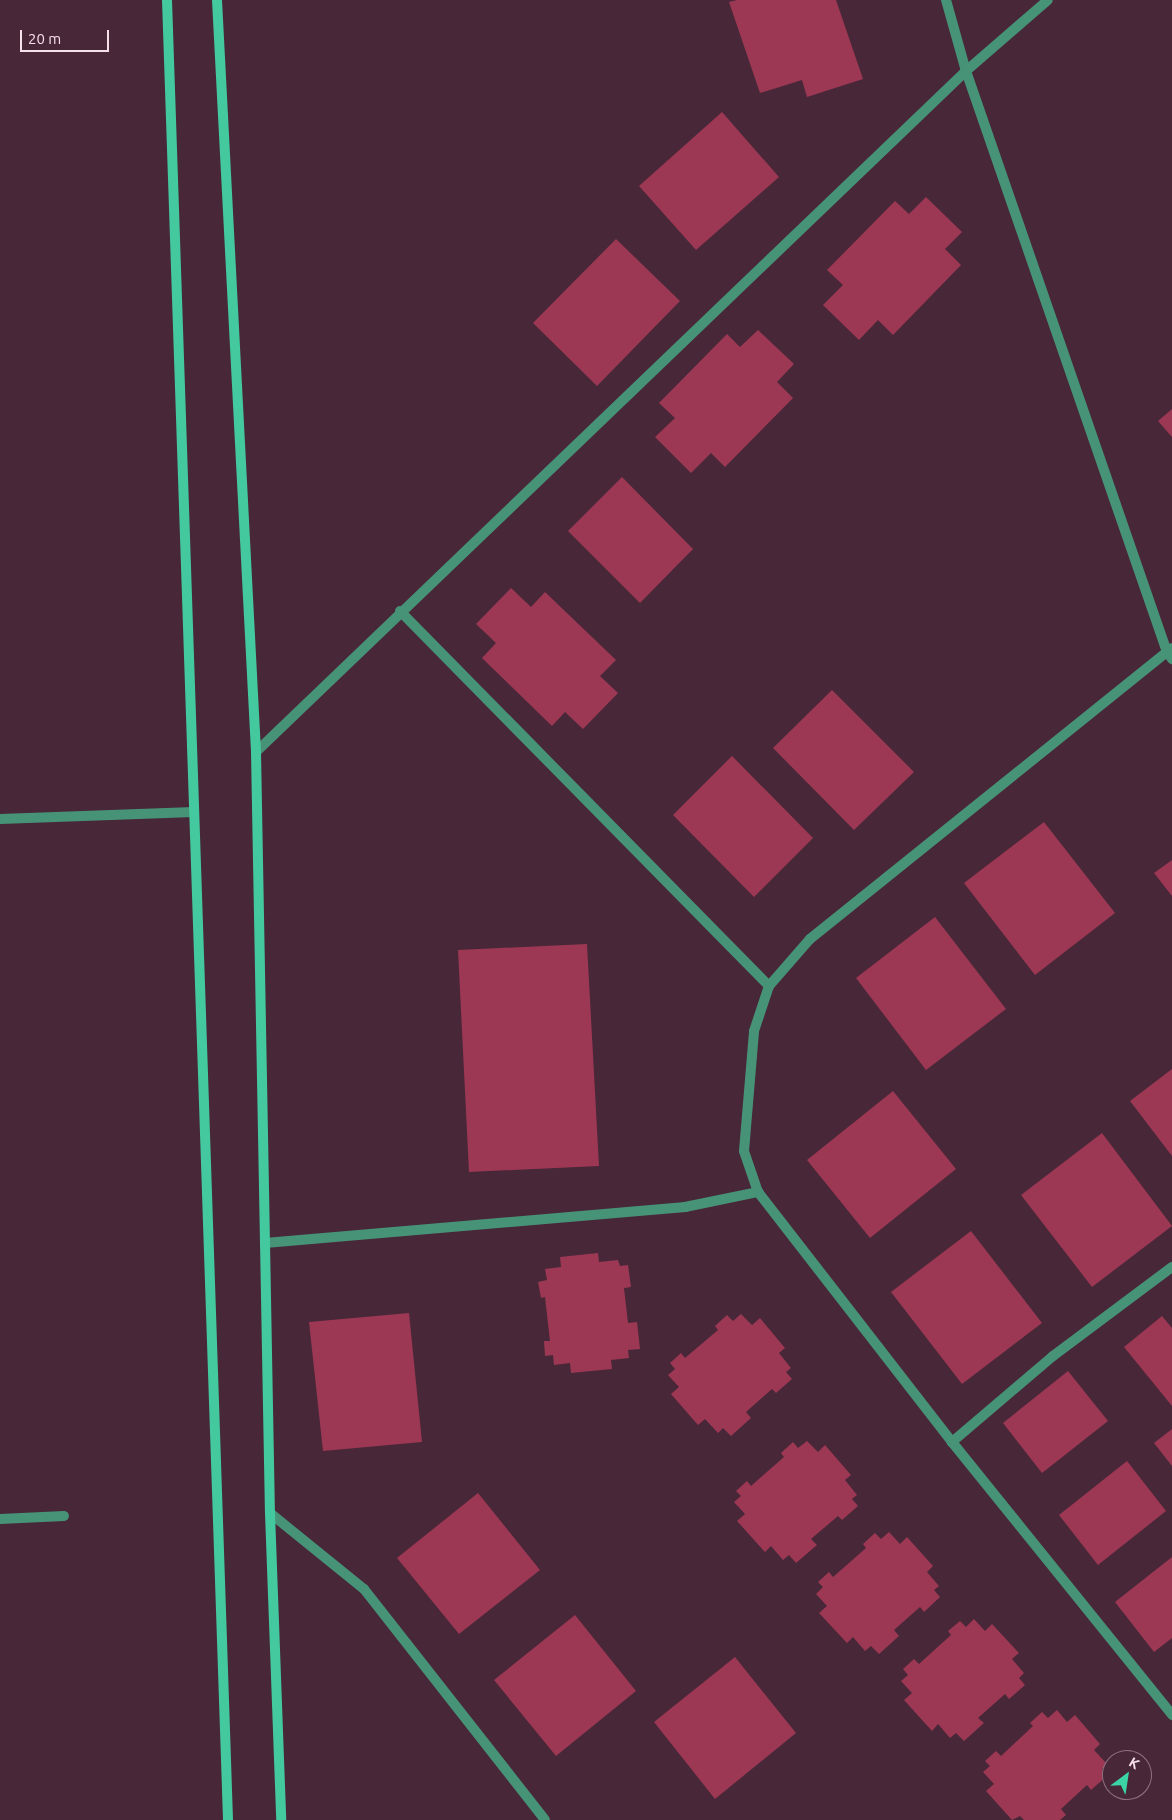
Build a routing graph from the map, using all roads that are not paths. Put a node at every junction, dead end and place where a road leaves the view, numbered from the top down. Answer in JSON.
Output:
{"nodes":[{"id":1,"x":167,"y":0,"type":"edge"},
{"id":2,"x":217,"y":0,"type":"edge"},
{"id":3,"x":946,"y":0,"type":"edge"},
{"id":4,"x":1048,"y":0,"type":"edge"},
{"id":5,"x":966,"y":71,"type":"junction"},
{"id":6,"x":400,"y":611,"type":"junction"},
{"id":7,"x":1170,"y":653,"type":"edge"},
{"id":8,"x":256,"y":752,"type":"junction"},
{"id":9,"x":194,"y":812,"type":"junction"},
{"id":10,"x":0,"y":819,"type":"edge"},
{"id":11,"x":770,"y":986,"type":"junction"},
{"id":12,"x":758,"y":1192,"type":"junction"},
{"id":13,"x":265,"y":1243,"type":"junction"},
{"id":14,"x":1172,"y":1268,"type":"edge"},
{"id":15,"x":952,"y":1442,"type":"junction"},
{"id":16,"x":270,"y":1513,"type":"junction"},
{"id":17,"x":64,"y":1516,"type":"dead end"},
{"id":18,"x":0,"y":1519,"type":"edge"},
{"id":19,"x":1172,"y":1716,"type":"edge"},
{"id":20,"x":228,"y":1820,"type":"edge"},
{"id":21,"x":281,"y":1820,"type":"edge"},
{"id":22,"x":545,"y":1820,"type":"edge"}],
"edges":[{"from":1,"to":9,"type":"street"},
{"from":2,"to":8,"type":"street"},
{"from":3,"to":5,"type":"street"},
{"from":4,"to":5,"type":"street"},
{"from":5,"to":6,"type":"street"},
{"from":5,"to":7,"type":"street"},
{"from":6,"to":8,"type":"street"},
{"from":6,"to":11,"type":"street"},
{"from":7,"to":11,"type":"street"},
{"from":8,"to":13,"type":"street"},
{"from":9,"to":10,"type":"street"},
{"from":9,"to":20,"type":"street"},
{"from":11,"to":12,"type":"street"},
{"from":12,"to":13,"type":"street"},
{"from":12,"to":15,"type":"street"},
{"from":13,"to":16,"type":"street"},
{"from":14,"to":15,"type":"street"},
{"from":15,"to":19,"type":"street"},
{"from":16,"to":21,"type":"street"},
{"from":16,"to":22,"type":"street"},
{"from":17,"to":18,"type":"street"}]}
